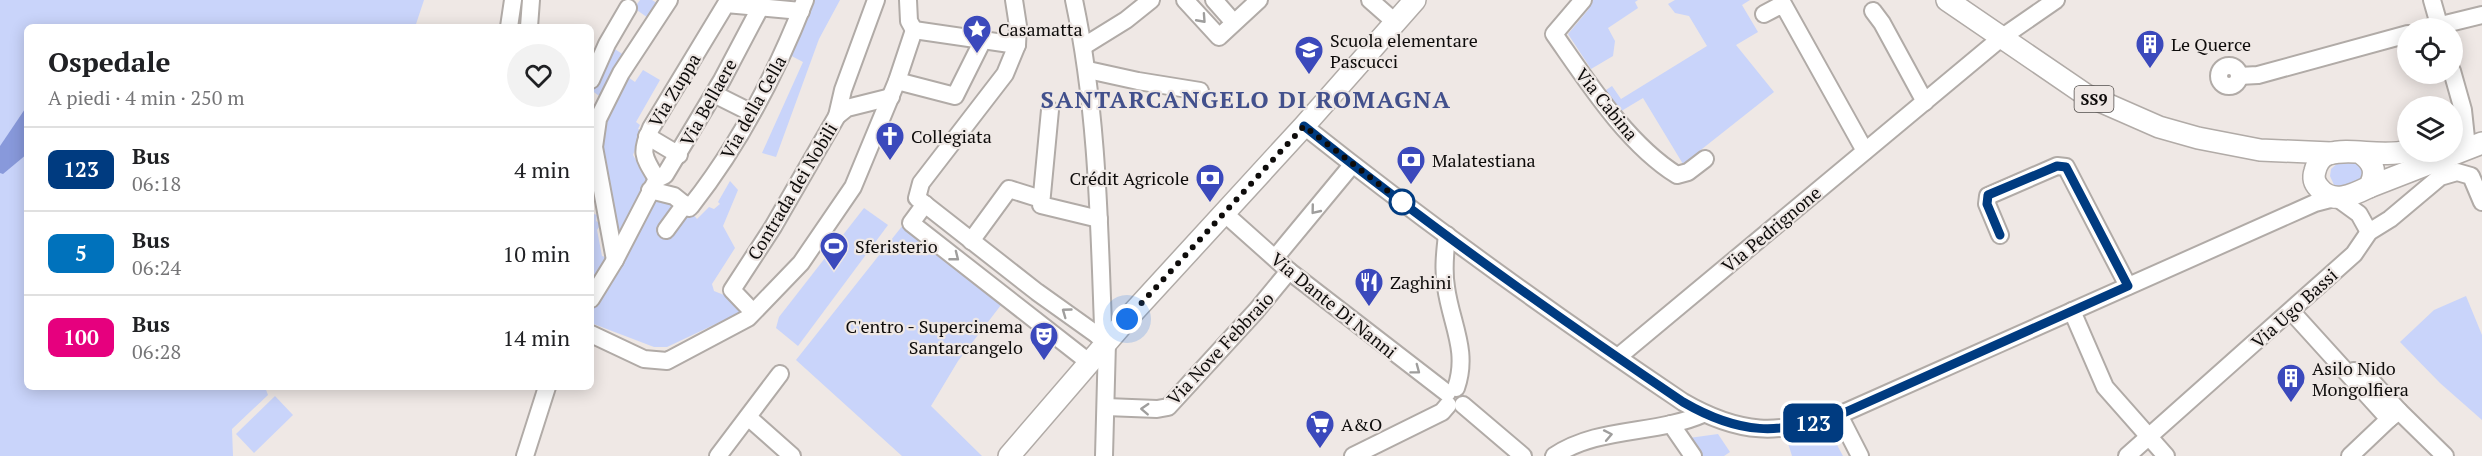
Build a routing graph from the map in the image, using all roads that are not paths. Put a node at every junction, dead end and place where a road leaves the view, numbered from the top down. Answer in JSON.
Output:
{"nodes":[{"id":1,"x":513,"y":0,"type":"edge"},
{"id":2,"x":531,"y":0,"type":"edge"},
{"id":3,"x":669,"y":0,"type":"edge"},
{"id":4,"x":876,"y":0,"type":"edge"},
{"id":5,"x":908,"y":0,"type":"edge"},
{"id":6,"x":1014,"y":0,"type":"edge"},
{"id":7,"x":1074,"y":0,"type":"edge"},
{"id":8,"x":1151,"y":0,"type":"edge"},
{"id":9,"x":1185,"y":0,"type":"edge"},
{"id":10,"x":1214,"y":0,"type":"edge"},
{"id":11,"x":1259,"y":0,"type":"edge"},
{"id":12,"x":1370,"y":0,"type":"edge"},
{"id":13,"x":1415,"y":0,"type":"edge"},
{"id":14,"x":1583,"y":0,"type":"edge"},
{"id":15,"x":1947,"y":0,"type":"edge"},
{"id":16,"x":2056,"y":0,"type":"edge"},
{"id":17,"x":2432,"y":0,"type":"edge"},
{"id":18,"x":803,"y":5,"type":"edge"},
{"id":19,"x":628,"y":8,"type":"dead end"},
{"id":20,"x":760,"y":8,"type":"junction"},
{"id":21,"x":1873,"y":11,"type":"dead end"},
{"id":22,"x":1764,"y":14,"type":"dead end"},
{"id":23,"x":2482,"y":15,"type":"edge"},
{"id":24,"x":1230,"y":17,"type":"dead end"},
{"id":25,"x":2435,"y":18,"type":"edge"},
{"id":26,"x":2463,"y":20,"type":"edge"},
{"id":27,"x":1395,"y":22,"type":"junction"},
{"id":28,"x":509,"y":24,"type":"edge"},
{"id":29,"x":529,"y":24,"type":"edge"},
{"id":30,"x":914,"y":30,"type":"junction"},
{"id":31,"x":2397,"y":37,"type":"edge"},
{"id":32,"x":2001,"y":38,"type":"junction"},
{"id":33,"x":982,"y":42,"type":"junction"},
{"id":34,"x":1017,"y":45,"type":"junction"},
{"id":35,"x":1084,"y":46,"type":"junction"},
{"id":36,"x":1088,"y":70,"type":"junction"},
{"id":37,"x":594,"y":73,"type":"edge"},
{"id":38,"x":2239,"y":76,"type":"dead end"},
{"id":39,"x":897,"y":81,"type":"junction"},
{"id":40,"x":2456,"y":84,"type":"edge"},
{"id":41,"x":1200,"y":91,"type":"dead end"},
{"id":42,"x":714,"y":94,"type":"junction"},
{"id":43,"x":891,"y":97,"type":"junction"},
{"id":44,"x":1925,"y":102,"type":"junction"},
{"id":45,"x":1050,"y":110,"type":"dead end"},
{"id":46,"x":752,"y":113,"type":"junction"},
{"id":47,"x":837,"y":116,"type":"junction"},
{"id":48,"x":1304,"y":126,"type":"junction"},
{"id":49,"x":647,"y":136,"type":"junction"},
{"id":50,"x":2471,"y":139,"type":"edge"},
{"id":51,"x":2260,"y":150,"type":"junction"},
{"id":52,"x":1865,"y":151,"type":"junction"},
{"id":53,"x":2331,"y":153,"type":"junction"},
{"id":54,"x":2362,"y":154,"type":"junction"},
{"id":55,"x":2397,"y":154,"type":"edge"},
{"id":56,"x":679,"y":155,"type":"junction"},
{"id":57,"x":1705,"y":159,"type":"dead end"},
{"id":58,"x":1352,"y":165,"type":"junction"},
{"id":59,"x":2315,"y":184,"type":"junction"},
{"id":60,"x":653,"y":185,"type":"junction"},
{"id":61,"x":2369,"y":187,"type":"junction"},
{"id":62,"x":598,"y":197,"type":"edge"},
{"id":63,"x":2336,"y":198,"type":"junction"},
{"id":64,"x":1041,"y":199,"type":"junction"},
{"id":65,"x":921,"y":201,"type":"junction"},
{"id":66,"x":2482,"y":202,"type":"edge"},
{"id":67,"x":687,"y":206,"type":"junction"},
{"id":68,"x":1224,"y":213,"type":"junction"},
{"id":69,"x":2288,"y":215,"type":"junction"},
{"id":70,"x":1099,"y":219,"type":"junction"},
{"id":71,"x":666,"y":230,"type":"dead end"},
{"id":72,"x":2369,"y":232,"type":"junction"},
{"id":73,"x":1448,"y":235,"type":"junction"},
{"id":74,"x":2000,"y":235,"type":"dead end"},
{"id":75,"x":971,"y":241,"type":"junction"},
{"id":76,"x":1275,"y":258,"type":"junction"},
{"id":77,"x":615,"y":260,"type":"junction"},
{"id":78,"x":1289,"y":271,"type":"junction"},
{"id":79,"x":1025,"y":282,"type":"junction"},
{"id":80,"x":2128,"y":286,"type":"junction"},
{"id":81,"x":594,"y":293,"type":"edge"},
{"id":82,"x":1010,"y":300,"type":"junction"},
{"id":83,"x":2072,"y":311,"type":"junction"},
{"id":84,"x":2291,"y":311,"type":"junction"},
{"id":85,"x":753,"y":312,"type":"junction"},
{"id":86,"x":594,"y":335,"type":"edge"},
{"id":87,"x":1102,"y":338,"type":"junction"},
{"id":88,"x":1618,"y":357,"type":"junction"},
{"id":89,"x":1090,"y":363,"type":"junction"},
{"id":90,"x":2354,"y":371,"type":"dead end"},
{"id":91,"x":780,"y":374,"type":"dead end"},
{"id":92,"x":546,"y":390,"type":"edge"},
{"id":93,"x":1453,"y":398,"type":"junction"},
{"id":94,"x":1106,"y":407,"type":"junction"},
{"id":95,"x":1703,"y":414,"type":"junction"},
{"id":96,"x":1839,"y":415,"type":"junction"},
{"id":97,"x":2394,"y":415,"type":"junction"},
{"id":98,"x":748,"y":417,"type":"junction"},
{"id":99,"x":1671,"y":424,"type":"junction"},
{"id":100,"x":2149,"y":436,"type":"junction"},
{"id":101,"x":1011,"y":455,"type":"edge"},
{"id":102,"x":525,"y":456,"type":"edge"},
{"id":103,"x":718,"y":456,"type":"edge"},
{"id":104,"x":792,"y":456,"type":"edge"},
{"id":105,"x":1104,"y":456,"type":"edge"},
{"id":106,"x":1353,"y":456,"type":"edge"},
{"id":107,"x":1523,"y":456,"type":"edge"},
{"id":108,"x":1554,"y":456,"type":"edge"},
{"id":109,"x":1693,"y":456,"type":"edge"},
{"id":110,"x":1860,"y":456,"type":"edge"},
{"id":111,"x":2127,"y":456,"type":"edge"},
{"id":112,"x":2166,"y":456,"type":"edge"},
{"id":113,"x":2350,"y":456,"type":"edge"},
{"id":114,"x":2445,"y":456,"type":"edge"}],
"edges":[{"from":1,"to":28,"type":"street"},
{"from":2,"to":29,"type":"street"},
{"from":3,"to":62,"type":"street"},
{"from":4,"to":47,"type":"street"},
{"from":5,"to":30,"type":"street"},
{"from":6,"to":34,"type":"street"},
{"from":7,"to":35,"type":"street"},
{"from":8,"to":35,"type":"street"},
{"from":9,"to":11,"type":"street","one_way":true},
{"from":10,"to":24,"type":"street"},
{"from":12,"to":27,"type":"street"},
{"from":13,"to":27,"type":"main road"},
{"from":14,"to":57,"type":"street","name":"Via Cabina"},
{"from":15,"to":32,"type":"main road","number":"SS9"},
{"from":16,"to":32,"type":"street","name":"Via Pedrignone"},
{"from":17,"to":25,"type":"street"},
{"from":18,"to":20,"type":"street"},
{"from":18,"to":46,"type":"street","name":"Via della Cella"},
{"from":19,"to":37,"type":"street"},
{"from":20,"to":42,"type":"street","name":"Via Bellaere"},
{"from":20,"to":49,"type":"street","name":"Via Zuppa"},
{"from":21,"to":44,"type":"street"},
{"from":22,"to":52,"type":"street"},
{"from":23,"to":26,"type":"street"},
{"from":27,"to":48,"type":"main road"},
{"from":30,"to":33,"type":"street"},
{"from":30,"to":39,"type":"street"},
{"from":31,"to":38,"type":"street"},
{"from":32,"to":44,"type":"street","name":"Via Pedrignone"},
{"from":32,"to":51,"type":"main road","number":"SS9"},
{"from":33,"to":34,"type":"street"},
{"from":33,"to":39,"type":"street"},
{"from":34,"to":65,"type":"street"},
{"from":35,"to":36,"type":"street"},
{"from":36,"to":41,"type":"street"},
{"from":36,"to":70,"type":"street"},
{"from":39,"to":43,"type":"street"},
{"from":40,"to":50,"type":"street"},
{"from":42,"to":46,"type":"street"},
{"from":42,"to":56,"type":"street","name":"Via Bellaere"},
{"from":43,"to":47,"type":"street","name":"Contrada dei Nobili"},
{"from":43,"to":85,"type":"street"},
{"from":44,"to":52,"type":"street","name":"Via Pedrignone"},
{"from":45,"to":64,"type":"street"},
{"from":46,"to":67,"type":"street","name":"Via della Cella"},
{"from":47,"to":85,"type":"street","name":"Contrada dei Nobili"},
{"from":48,"to":58,"type":"street"},
{"from":48,"to":68,"type":"main road"},
{"from":49,"to":56,"type":"street"},
{"from":49,"to":60,"type":"street","name":"Via Zuppa"},
{"from":50,"to":61,"type":"main road"},
{"from":51,"to":53,"type":"main road","number":"SS9"},
{"from":51,"to":59,"type":"main road","number":"SS9"},
{"from":52,"to":88,"type":"street","name":"Via Pedrignone"},
{"from":53,"to":54,"type":"main road","number":"SS9"},
{"from":53,"to":59,"type":"main road"},
{"from":54,"to":55,"type":"main road","number":"SS9"},
{"from":54,"to":61,"type":"main road"},
{"from":56,"to":60,"type":"street","name":"Via Bellaere"},
{"from":58,"to":73,"type":"street"},
{"from":58,"to":76,"type":"street","one_way":true},
{"from":59,"to":63,"type":"main road","number":"SS9"},
{"from":59,"to":69,"type":"street"},
{"from":60,"to":67,"type":"street"},
{"from":60,"to":77,"type":"street","name":"Via Bellaere"},
{"from":61,"to":63,"type":"main road"},
{"from":61,"to":72,"type":"street"},
{"from":62,"to":77,"type":"street"},
{"from":63,"to":69,"type":"street"},
{"from":63,"to":72,"type":"street"},
{"from":64,"to":70,"type":"street"},
{"from":64,"to":75,"type":"street"},
{"from":65,"to":75,"type":"street"},
{"from":65,"to":82,"type":"street","one_way":true},
{"from":66,"to":72,"type":"street","name":"Via Ugo Bassi"},
{"from":67,"to":71,"type":"street","name":"Via della Cella"},
{"from":68,"to":76,"type":"street","name":"Via Dante Di Nanni"},
{"from":68,"to":87,"type":"main road"},
{"from":69,"to":80,"type":"street"},
{"from":70,"to":87,"type":"street"},
{"from":72,"to":84,"type":"street","name":"Via Ugo Bassi"},
{"from":73,"to":88,"type":"street"},
{"from":73,"to":93,"type":"street"},
{"from":74,"to":80,"type":"street"},
{"from":75,"to":79,"type":"street"},
{"from":76,"to":78,"type":"street","name":"Via Dante Di Nanni"},
{"from":77,"to":81,"type":"street","name":"Via Bellaere"},
{"from":78,"to":93,"type":"street","name":"Via Dante Di Nanni","one_way":true},
{"from":78,"to":94,"type":"street","name":"Via Nove Febbraio","one_way":true},
{"from":79,"to":82,"type":"street"},
{"from":87,"to":79,"type":"street","one_way":true},
{"from":80,"to":83,"type":"street"},
{"from":82,"to":89,"type":"street"},
{"from":83,"to":96,"type":"street"},
{"from":83,"to":100,"type":"street"},
{"from":84,"to":97,"type":"street"},
{"from":84,"to":100,"type":"street","name":"Via Ugo Bassi"},
{"from":85,"to":86,"type":"street"},
{"from":87,"to":89,"type":"main road"},
{"from":87,"to":94,"type":"street"},
{"from":88,"to":95,"type":"street"},
{"from":89,"to":101,"type":"main road"},
{"from":90,"to":97,"type":"street"},
{"from":91,"to":98,"type":"street"},
{"from":92,"to":102,"type":"street"},
{"from":93,"to":106,"type":"street"},
{"from":93,"to":107,"type":"street","name":"Via Dante Di Nanni"},
{"from":94,"to":105,"type":"street"},
{"from":95,"to":96,"type":"street"},
{"from":95,"to":99,"type":"street"},
{"from":96,"to":110,"type":"street"},
{"from":97,"to":113,"type":"street"},
{"from":97,"to":114,"type":"street"},
{"from":98,"to":103,"type":"street"},
{"from":98,"to":104,"type":"street"},
{"from":108,"to":99,"type":"street","one_way":true},
{"from":99,"to":109,"type":"street"},
{"from":100,"to":111,"type":"street","name":"Via Ugo Bassi"},
{"from":100,"to":112,"type":"street"}]}
